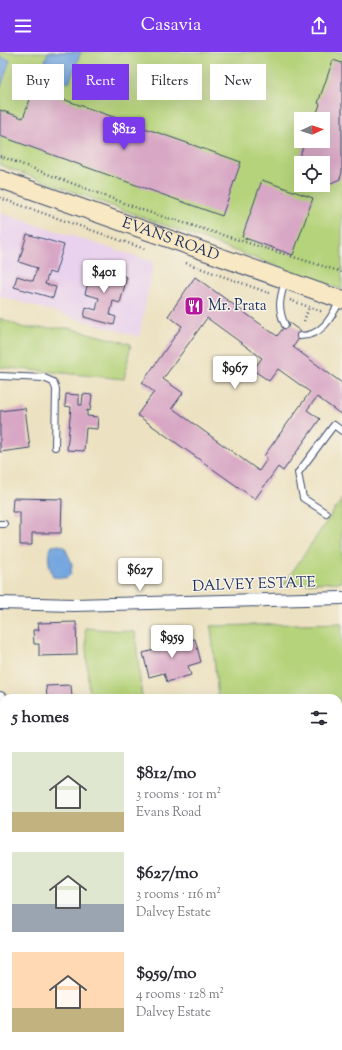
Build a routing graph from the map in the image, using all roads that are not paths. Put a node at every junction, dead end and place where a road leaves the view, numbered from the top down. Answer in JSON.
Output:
{"nodes":[{"id":1,"x":0,"y":179,"type":"edge"},
{"id":2,"x":285,"y":280,"type":"junction"},
{"id":3,"x":342,"y":300,"type":"edge"},
{"id":4,"x":285,"y":325,"type":"dead end"},
{"id":5,"x":300,"y":336,"type":"dead end"},
{"id":6,"x":0,"y":376,"type":"edge"},
{"id":7,"x":342,"y":431,"type":"edge"},
{"id":8,"x":55,"y":447,"type":"dead end"},
{"id":9,"x":326,"y":513,"type":"dead end"},
{"id":10,"x":342,"y":598,"type":"edge"},
{"id":11,"x":0,"y":603,"type":"edge"}],
"edges":[{"from":1,"to":2,"type":"street","name":"EVANS ROAD"},
{"from":2,"to":3,"type":"street","name":"EVANS ROAD"},
{"from":2,"to":4,"type":"lane"},
{"from":3,"to":5,"type":"lane"},
{"from":6,"to":8,"type":"lane"},
{"from":7,"to":9,"type":"lane"},
{"from":10,"to":11,"type":"street","name":"DALVEY ESTATE"}]}
